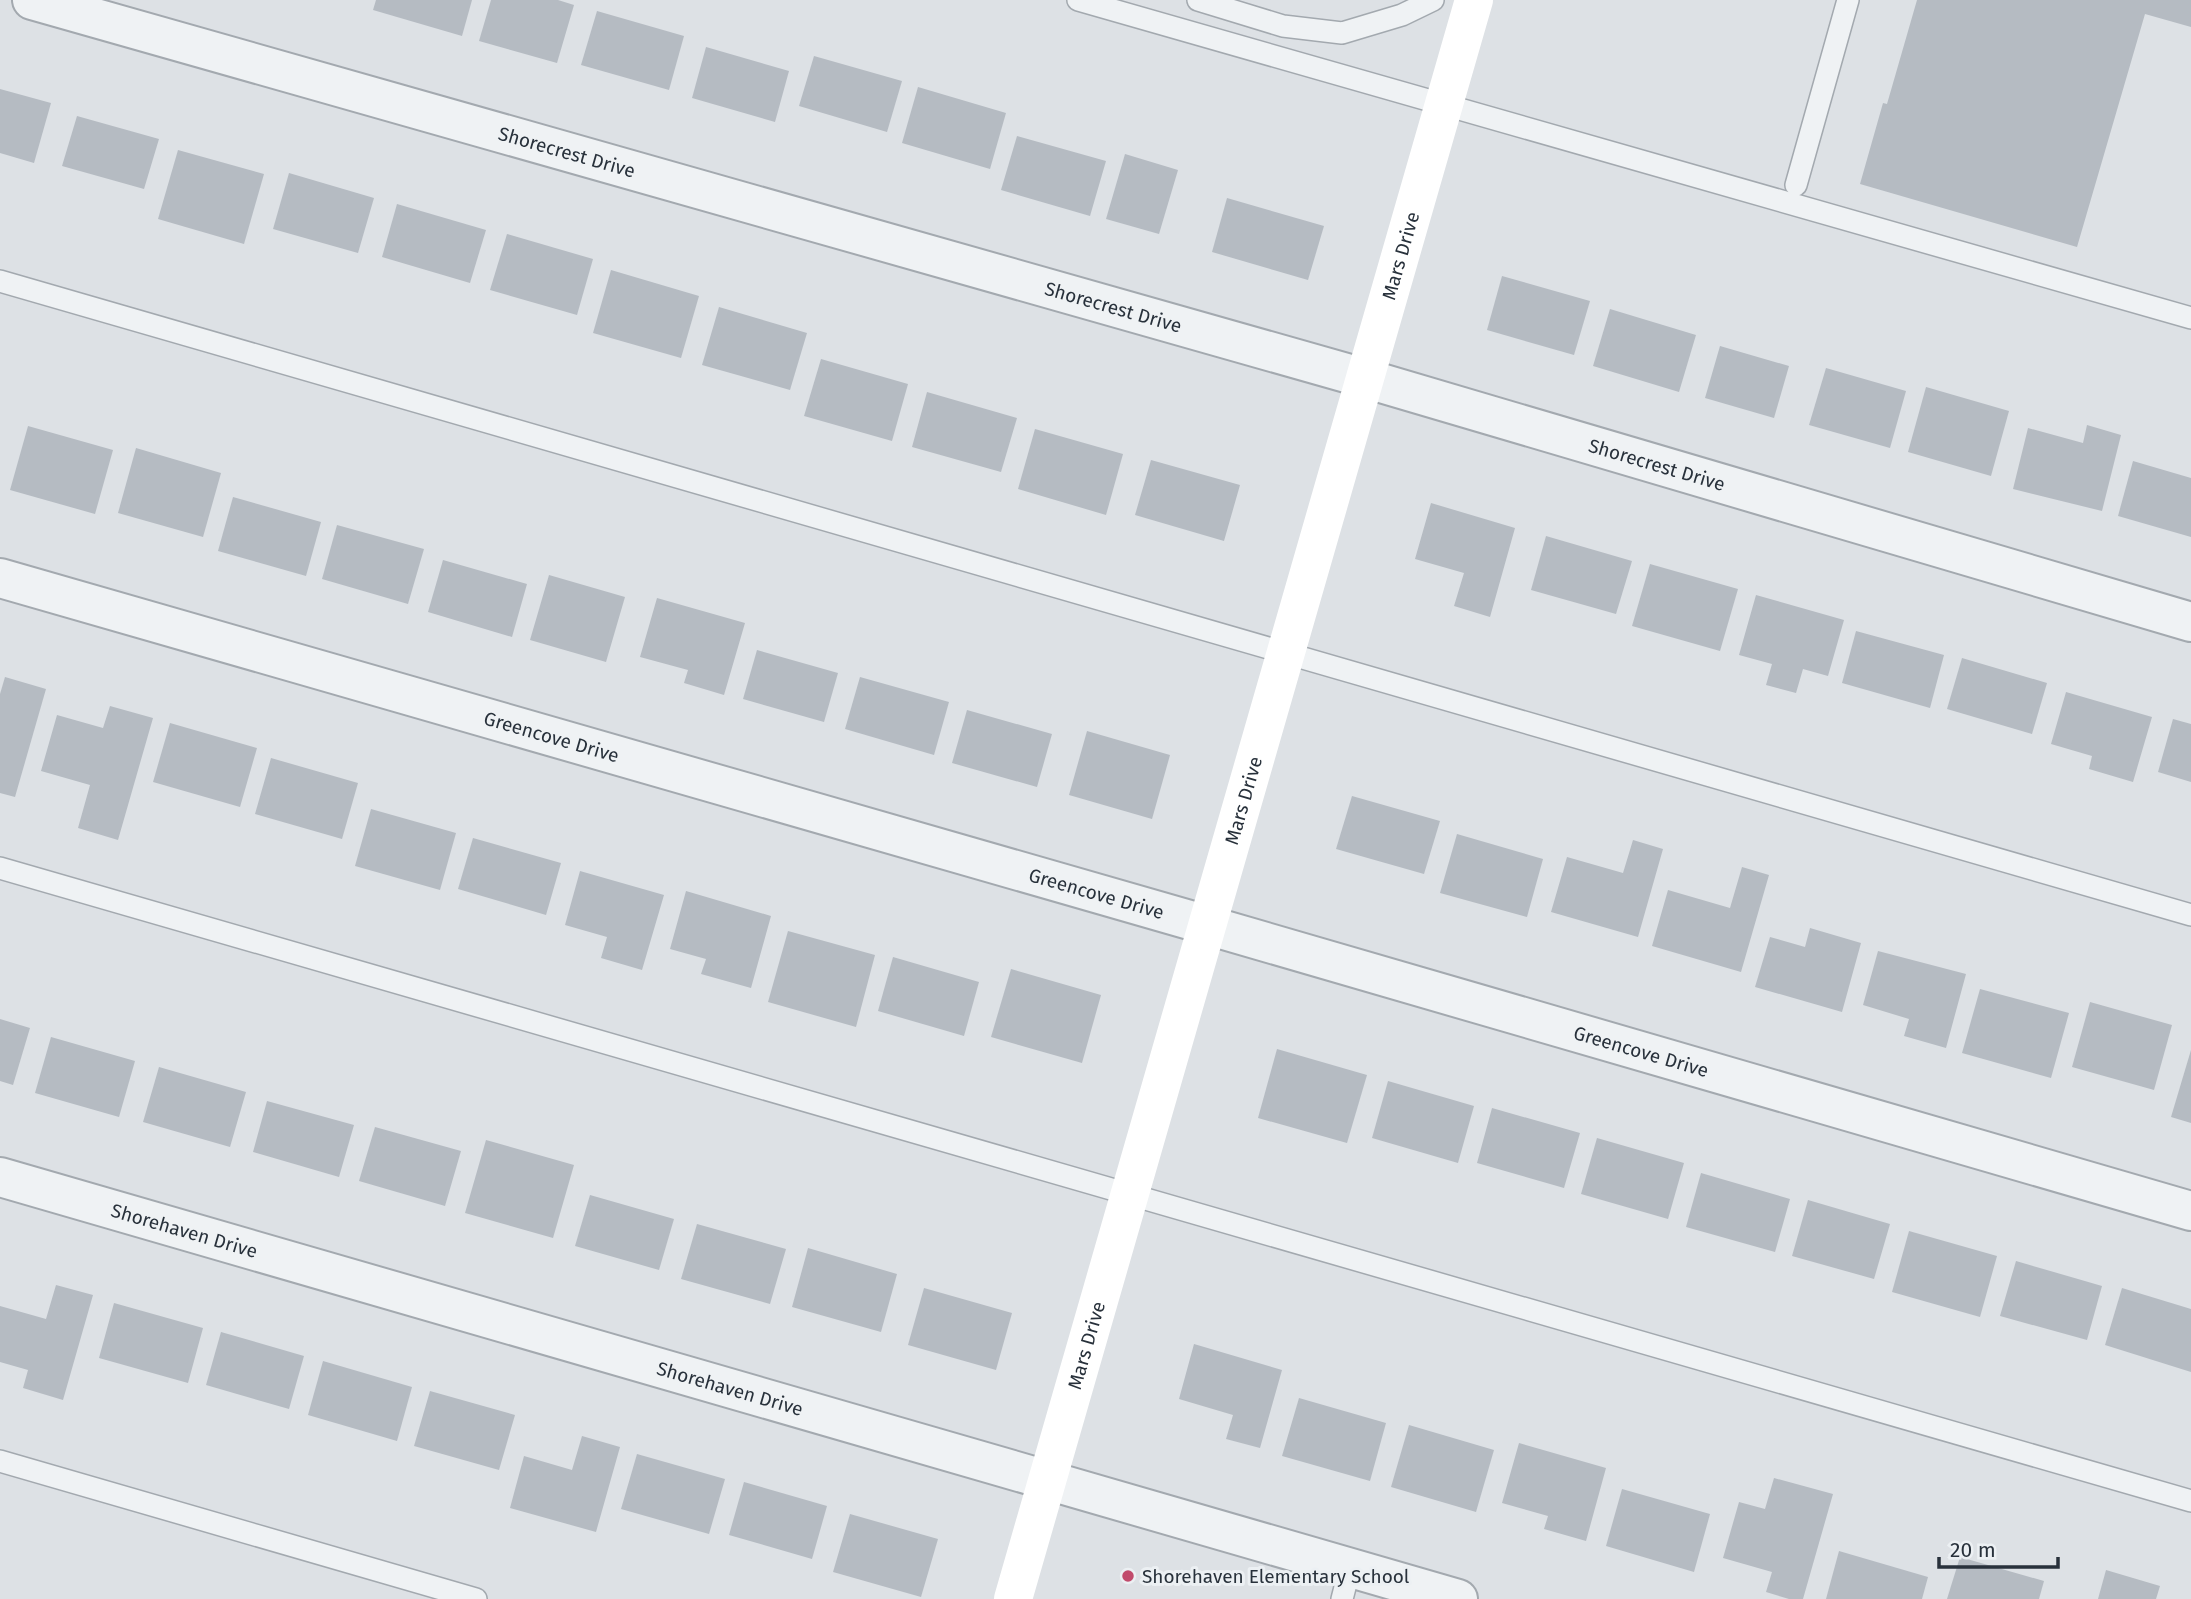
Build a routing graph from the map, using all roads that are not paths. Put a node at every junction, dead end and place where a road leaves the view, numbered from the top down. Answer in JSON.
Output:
{"nodes":[{"id":1,"x":32,"y":0,"type":"edge"},
{"id":2,"x":1078,"y":0,"type":"edge"},
{"id":3,"x":1198,"y":0,"type":"edge"},
{"id":4,"x":1433,"y":0,"type":"edge"},
{"id":5,"x":1474,"y":0,"type":"edge"},
{"id":6,"x":1848,"y":0,"type":"edge"},
{"id":7,"x":1444,"y":106,"type":"junction"},
{"id":8,"x":1797,"y":185,"type":"dead end"},
{"id":9,"x":0,"y":281,"type":"edge"},
{"id":10,"x":2191,"y":318,"type":"edge"},
{"id":11,"x":1364,"y":378,"type":"junction"},
{"id":12,"x":0,"y":578,"type":"edge"},
{"id":13,"x":2191,"y":622,"type":"edge"},
{"id":14,"x":1286,"y":652,"type":"junction"},
{"id":15,"x":0,"y":868,"type":"edge"},
{"id":16,"x":2191,"y":915,"type":"edge"},
{"id":17,"x":1207,"y":925,"type":"junction"},
{"id":18,"x":0,"y":1177,"type":"edge"},
{"id":19,"x":1129,"y":1195,"type":"junction"},
{"id":20,"x":2191,"y":1211,"type":"edge"},
{"id":21,"x":0,"y":1461,"type":"edge"},
{"id":22,"x":1047,"y":1480,"type":"junction"},
{"id":23,"x":2191,"y":1502,"type":"edge"},
{"id":24,"x":1346,"y":1583,"type":"edge"},
{"id":25,"x":476,"y":1599,"type":"edge"},
{"id":26,"x":1013,"y":1599,"type":"edge"},
{"id":27,"x":1458,"y":1599,"type":"edge"}],
"edges":[{"from":1,"to":11,"type":"street","name":"Shorecrest Drive"},
{"from":2,"to":7,"type":"lane"},
{"from":3,"to":4,"type":"lane"},
{"from":5,"to":7,"type":"street","name":"Mars Drive"},
{"from":6,"to":8,"type":"lane"},
{"from":7,"to":10,"type":"lane"},
{"from":7,"to":11,"type":"street","name":"Mars Drive"},
{"from":9,"to":14,"type":"lane"},
{"from":11,"to":13,"type":"street","name":"Shorecrest Drive"},
{"from":11,"to":14,"type":"street","name":"Mars Drive"},
{"from":12,"to":17,"type":"street","name":"Greencove Drive"},
{"from":14,"to":16,"type":"lane"},
{"from":14,"to":17,"type":"street","name":"Mars Drive"},
{"from":15,"to":19,"type":"lane"},
{"from":17,"to":19,"type":"street","name":"Mars Drive"},
{"from":17,"to":20,"type":"street","name":"Greencove Drive"},
{"from":18,"to":22,"type":"street","name":"Shorehaven Drive"},
{"from":19,"to":22,"type":"street","name":"Mars Drive"},
{"from":19,"to":23,"type":"lane"},
{"from":21,"to":25,"type":"lane"},
{"from":22,"to":24,"type":"street","name":"Shorehaven Drive"},
{"from":22,"to":26,"type":"street","name":"Mars Drive"},
{"from":24,"to":27,"type":"street","name":"Shorehaven Drive"}]}
